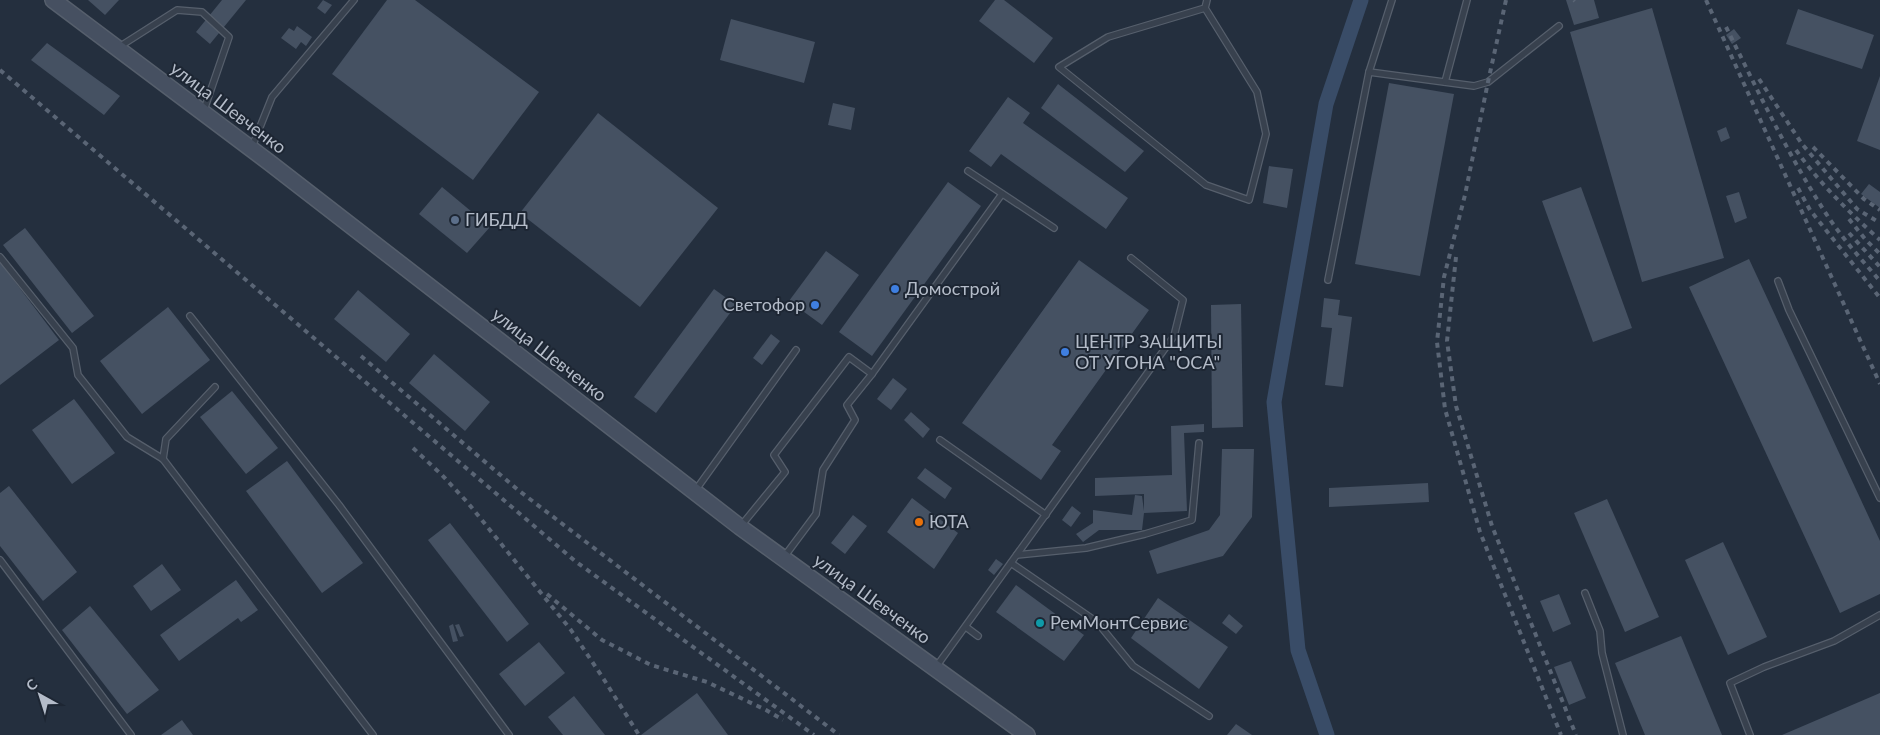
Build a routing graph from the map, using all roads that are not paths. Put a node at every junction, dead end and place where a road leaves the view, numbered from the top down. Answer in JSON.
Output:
{"nodes":[{"id":1,"x":53,"y":0,"type":"edge"},
{"id":2,"x":354,"y":0,"type":"edge"},
{"id":3,"x":1207,"y":0,"type":"edge"},
{"id":4,"x":1392,"y":0,"type":"edge"},
{"id":5,"x":1467,"y":0,"type":"edge"},
{"id":6,"x":1205,"y":8,"type":"junction"},
{"id":7,"x":1560,"y":26,"type":"dead end"},
{"id":8,"x":117,"y":48,"type":"junction"},
{"id":9,"x":1369,"y":72,"type":"junction"},
{"id":10,"x":1445,"y":82,"type":"junction"},
{"id":11,"x":203,"y":112,"type":"junction"},
{"id":12,"x":251,"y":149,"type":"junction"},
{"id":13,"x":968,"y":170,"type":"dead end"},
{"id":14,"x":1002,"y":194,"type":"junction"},
{"id":15,"x":1054,"y":228,"type":"dead end"},
{"id":16,"x":0,"y":257,"type":"edge"},
{"id":17,"x":1131,"y":258,"type":"dead end"},
{"id":18,"x":1328,"y":280,"type":"dead end"},
{"id":19,"x":1778,"y":281,"type":"dead end"},
{"id":20,"x":190,"y":316,"type":"dead end"},
{"id":21,"x":796,"y":350,"type":"dead end"},
{"id":22,"x":872,"y":374,"type":"junction"},
{"id":23,"x":215,"y":386,"type":"dead end"},
{"id":24,"x":940,"y":440,"type":"dead end"},
{"id":25,"x":1199,"y":443,"type":"dead end"},
{"id":26,"x":163,"y":458,"type":"junction"},
{"id":27,"x":695,"y":492,"type":"junction"},
{"id":28,"x":1880,"y":498,"type":"edge"},
{"id":29,"x":1046,"y":515,"type":"junction"},
{"id":30,"x":740,"y":527,"type":"junction"},
{"id":31,"x":1017,"y":556,"type":"junction"},
{"id":32,"x":784,"y":557,"type":"junction"},
{"id":33,"x":0,"y":560,"type":"edge"},
{"id":34,"x":1012,"y":563,"type":"junction"},
{"id":35,"x":1585,"y":593,"type":"dead end"},
{"id":36,"x":1880,"y":615,"type":"edge"},
{"id":37,"x":966,"y":627,"type":"junction"},
{"id":38,"x":978,"y":636,"type":"dead end"},
{"id":39,"x":935,"y":668,"type":"junction"},
{"id":40,"x":1210,"y":716,"type":"dead end"},
{"id":41,"x":131,"y":735,"type":"edge"},
{"id":42,"x":373,"y":735,"type":"edge"},
{"id":43,"x":509,"y":735,"type":"edge"},
{"id":44,"x":1026,"y":735,"type":"edge"},
{"id":45,"x":1623,"y":735,"type":"edge"},
{"id":46,"x":1750,"y":735,"type":"edge"}],
"edges":[{"from":1,"to":8,"type":"street","name":"улица Шевченко"},
{"from":2,"to":12,"type":"lane"},
{"from":3,"to":6,"type":"lane"},
{"from":4,"to":9,"type":"lane"},
{"from":5,"to":10,"type":"lane"},
{"from":6,"to":6,"type":"lane"},
{"from":7,"to":10,"type":"lane"},
{"from":8,"to":11,"type":"street","name":"улица Шевченко"},
{"from":8,"to":11,"type":"lane"},
{"from":9,"to":10,"type":"lane"},
{"from":9,"to":18,"type":"lane"},
{"from":11,"to":12,"type":"street","name":"улица Шевченко"},
{"from":12,"to":27,"type":"street","name":"улица Шевченко"},
{"from":13,"to":14,"type":"lane"},
{"from":14,"to":15,"type":"lane"},
{"from":14,"to":22,"type":"lane"},
{"from":16,"to":26,"type":"lane"},
{"from":17,"to":29,"type":"lane"},
{"from":19,"to":28,"type":"lane"},
{"from":20,"to":43,"type":"lane"},
{"from":21,"to":27,"type":"lane"},
{"from":22,"to":30,"type":"lane"},
{"from":22,"to":32,"type":"lane"},
{"from":23,"to":26,"type":"lane"},
{"from":24,"to":29,"type":"lane"},
{"from":25,"to":31,"type":"lane"},
{"from":26,"to":42,"type":"lane"},
{"from":27,"to":30,"type":"street","name":"улица Шевченко"},
{"from":29,"to":31,"type":"lane"},
{"from":30,"to":32,"type":"street","name":"улица Шевченко"},
{"from":31,"to":34,"type":"lane"},
{"from":32,"to":39,"type":"street","name":"улица Шевченко"},
{"from":33,"to":41,"type":"lane"},
{"from":34,"to":37,"type":"lane"},
{"from":34,"to":40,"type":"lane"},
{"from":35,"to":45,"type":"lane"},
{"from":36,"to":46,"type":"lane"},
{"from":37,"to":38,"type":"lane"},
{"from":37,"to":39,"type":"lane"},
{"from":39,"to":44,"type":"street","name":"улица Шевченко"}]}
